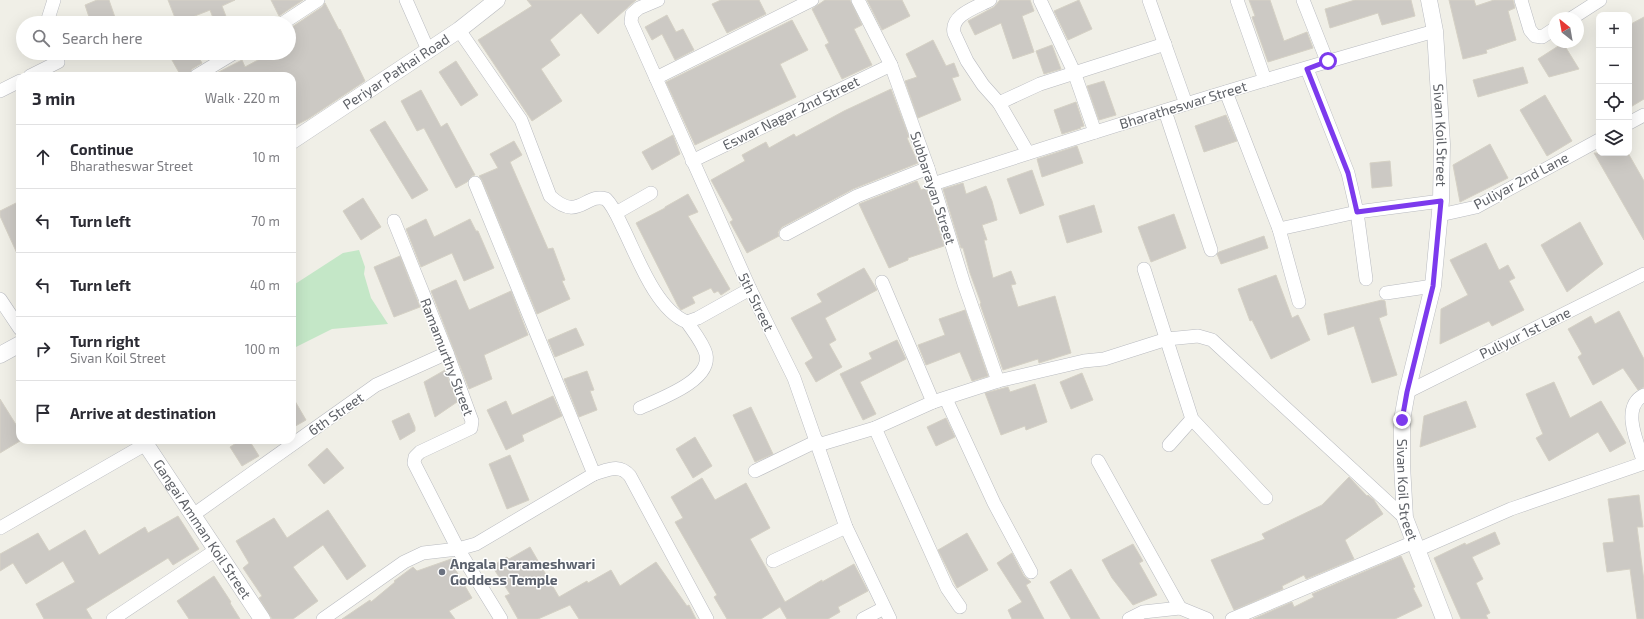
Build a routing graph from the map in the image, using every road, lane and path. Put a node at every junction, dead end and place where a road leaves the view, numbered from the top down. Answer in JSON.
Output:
{"nodes":[{"id":1,"x":54,"y":0,"type":"edge"},
{"id":2,"x":318,"y":0,"type":"edge"},
{"id":3,"x":406,"y":0,"type":"edge"},
{"id":4,"x":497,"y":0,"type":"edge"},
{"id":5,"x":658,"y":0,"type":"edge"},
{"id":6,"x":812,"y":0,"type":"edge"},
{"id":7,"x":858,"y":0,"type":"edge"},
{"id":8,"x":990,"y":0,"type":"edge"},
{"id":9,"x":1040,"y":0,"type":"edge"},
{"id":10,"x":1149,"y":0,"type":"edge"},
{"id":11,"x":1237,"y":0,"type":"edge"},
{"id":12,"x":1303,"y":0,"type":"edge"},
{"id":13,"x":1429,"y":0,"type":"edge"},
{"id":14,"x":1521,"y":0,"type":"edge"},
{"id":15,"x":1600,"y":0,"type":"edge"},
{"id":16,"x":1581,"y":12,"type":"edge"},
{"id":17,"x":49,"y":16,"type":"edge"},
{"id":18,"x":294,"y":16,"type":"edge"},
{"id":19,"x":459,"y":30,"type":"junction"},
{"id":20,"x":1435,"y":31,"type":"junction"},
{"id":21,"x":1548,"y":33,"type":"edge"},
{"id":22,"x":1165,"y":44,"type":"junction"},
{"id":23,"x":428,"y":50,"type":"junction"},
{"id":24,"x":58,"y":60,"type":"edge"},
{"id":25,"x":222,"y":60,"type":"edge"},
{"id":26,"x":1328,"y":61,"type":"junction"},
{"id":27,"x":890,"y":65,"type":"junction"},
{"id":28,"x":1307,"y":69,"type":"junction"},
{"id":29,"x":38,"y":72,"type":"edge"},
{"id":30,"x":203,"y":72,"type":"edge"},
{"id":31,"x":1074,"y":72,"type":"junction"},
{"id":32,"x":656,"y":78,"type":"junction"},
{"id":33,"x":1265,"y":80,"type":"junction"},
{"id":34,"x":16,"y":83,"type":"edge"},
{"id":35,"x":0,"y":91,"type":"edge"},
{"id":36,"x":1226,"y":92,"type":"junction"},
{"id":37,"x":999,"y":103,"type":"junction"},
{"id":38,"x":1186,"y":104,"type":"junction"},
{"id":39,"x":1165,"y":111,"type":"junction"},
{"id":40,"x":1644,"y":115,"type":"edge"},
{"id":41,"x":1632,"y":121,"type":"edge"},
{"id":42,"x":1095,"y":132,"type":"junction"},
{"id":43,"x":296,"y":138,"type":"edge"},
{"id":44,"x":1596,"y":142,"type":"edge"},
{"id":45,"x":1028,"y":153,"type":"junction"},
{"id":46,"x":692,"y":161,"type":"junction"},
{"id":47,"x":928,"y":168,"type":"junction"},
{"id":48,"x":475,"y":183,"type":"dead end"},
{"id":49,"x":933,"y":184,"type":"junction"},
{"id":50,"x":651,"y":193,"type":"dead end"},
{"id":51,"x":1440,"y":208,"type":"junction"},
{"id":52,"x":1357,"y":212,"type":"junction"},
{"id":53,"x":616,"y":213,"type":"junction"},
{"id":54,"x":394,"y":221,"type":"dead end"},
{"id":55,"x":1279,"y":229,"type":"junction"},
{"id":56,"x":786,"y":234,"type":"dead end"},
{"id":57,"x":1211,"y":250,"type":"dead end"},
{"id":58,"x":1144,"y":269,"type":"dead end"},
{"id":59,"x":1644,"y":274,"type":"edge"},
{"id":60,"x":1366,"y":279,"type":"dead end"},
{"id":61,"x":882,"y":282,"type":"dead end"},
{"id":62,"x":1433,"y":286,"type":"junction"},
{"id":63,"x":750,"y":290,"type":"junction"},
{"id":64,"x":1386,"y":293,"type":"dead end"},
{"id":65,"x":0,"y":299,"type":"edge"},
{"id":66,"x":1299,"y":302,"type":"dead end"},
{"id":67,"x":687,"y":322,"type":"junction"},
{"id":68,"x":16,"y":323,"type":"edge"},
{"id":69,"x":1167,"y":339,"type":"junction"},
{"id":70,"x":16,"y":346,"type":"edge"},
{"id":71,"x":447,"y":353,"type":"junction"},
{"id":72,"x":0,"y":355,"type":"edge"},
{"id":73,"x":998,"y":381,"type":"junction"},
{"id":74,"x":1407,"y":392,"type":"junction"},
{"id":75,"x":1644,"y":395,"type":"edge"},
{"id":76,"x":940,"y":400,"type":"junction"},
{"id":77,"x":640,"y":408,"type":"dead end"},
{"id":78,"x":1192,"y":419,"type":"junction"},
{"id":79,"x":875,"y":428,"type":"junction"},
{"id":80,"x":296,"y":442,"type":"edge"},
{"id":81,"x":818,"y":443,"type":"junction"},
{"id":82,"x":142,"y":444,"type":"edge"},
{"id":83,"x":146,"y":444,"type":"edge"},
{"id":84,"x":293,"y":444,"type":"edge"},
{"id":85,"x":1169,"y":445,"type":"dead end"},
{"id":86,"x":1098,"y":461,"type":"dead end"},
{"id":87,"x":755,"y":471,"type":"dead end"},
{"id":88,"x":594,"y":474,"type":"junction"},
{"id":89,"x":1266,"y":498,"type":"dead end"},
{"id":90,"x":193,"y":515,"type":"junction"},
{"id":91,"x":1405,"y":518,"type":"junction"},
{"id":92,"x":846,"y":527,"type":"junction"},
{"id":93,"x":0,"y":528,"type":"edge"},
{"id":94,"x":1416,"y":546,"type":"junction"},
{"id":95,"x":458,"y":549,"type":"junction"},
{"id":96,"x":216,"y":550,"type":"junction"},
{"id":97,"x":773,"y":561,"type":"dead end"},
{"id":98,"x":1031,"y":572,"type":"dead end"},
{"id":99,"x":960,"y":607,"type":"dead end"},
{"id":100,"x":1180,"y":608,"type":"junction"},
{"id":101,"x":887,"y":613,"type":"edge"},
{"id":102,"x":113,"y":619,"type":"edge"},
{"id":103,"x":262,"y":619,"type":"edge"},
{"id":104,"x":323,"y":619,"type":"edge"},
{"id":105,"x":501,"y":619,"type":"edge"},
{"id":106,"x":707,"y":619,"type":"edge"},
{"id":107,"x":863,"y":619,"type":"edge"},
{"id":108,"x":1129,"y":619,"type":"edge"},
{"id":109,"x":1207,"y":619,"type":"edge"},
{"id":110,"x":1232,"y":619,"type":"edge"},
{"id":111,"x":1444,"y":619,"type":"edge"}],
"edges":[{"from":1,"to":17,"type":"street"},
{"from":2,"to":18,"type":"street"},
{"from":3,"to":23,"type":"street"},
{"from":4,"to":19,"type":"street","name":"Periyar Pathai Road"},
{"from":5,"to":32,"type":"street","name":"5th Street"},
{"from":6,"to":32,"type":"street"},
{"from":7,"to":27,"type":"street","name":"Subbarayan Street"},
{"from":8,"to":37,"type":"street"},
{"from":9,"to":31,"type":"street"},
{"from":10,"to":22,"type":"street"},
{"from":11,"to":33,"type":"street"},
{"from":12,"to":26,"type":"street"},
{"from":13,"to":20,"type":"street","name":"Sivan Koil Street"},
{"from":14,"to":21,"type":"street"},
{"from":15,"to":16,"type":"street"},
{"from":19,"to":23,"type":"street","name":"Periyar Pathai Road"},
{"from":19,"to":53,"type":"street"},
{"from":20,"to":26,"type":"street","name":"Bharatheswar Street"},
{"from":20,"to":51,"type":"street","name":"Sivan Koil Street"},
{"from":22,"to":31,"type":"street"},
{"from":22,"to":38,"type":"street"},
{"from":23,"to":43,"type":"street","name":"Periyar Pathai Road"},
{"from":24,"to":29,"type":"street"},
{"from":25,"to":30,"type":"street"},
{"from":26,"to":28,"type":"street","name":"Bharatheswar Street"},
{"from":27,"to":46,"type":"street","name":"Eswar Nagar 2nd Street"},
{"from":27,"to":47,"type":"street","name":"Subbarayan Street"},
{"from":28,"to":33,"type":"street","name":"Bharatheswar Street"},
{"from":28,"to":52,"type":"street"},
{"from":31,"to":37,"type":"street"},
{"from":31,"to":42,"type":"street"},
{"from":32,"to":46,"type":"street","name":"5th Street"},
{"from":33,"to":36,"type":"street","name":"Bharatheswar Street"},
{"from":34,"to":35,"type":"street"},
{"from":36,"to":38,"type":"street","name":"Bharatheswar Street"},
{"from":36,"to":55,"type":"street"},
{"from":37,"to":45,"type":"street"},
{"from":38,"to":39,"type":"street","name":"Bharatheswar Street"},
{"from":39,"to":42,"type":"street","name":"Bharatheswar Street"},
{"from":39,"to":57,"type":"street"},
{"from":40,"to":41,"type":"street"},
{"from":42,"to":45,"type":"street","name":"Bharatheswar Street"},
{"from":44,"to":51,"type":"street","name":"Puliyar 2nd Lane"},
{"from":45,"to":49,"type":"street","name":"Bharatheswar Street"},
{"from":46,"to":63,"type":"street","name":"5th Street"},
{"from":47,"to":49,"type":"street","name":"Subbarayan Street"},
{"from":47,"to":56,"type":"street"},
{"from":48,"to":88,"type":"street"},
{"from":49,"to":73,"type":"street","name":"Subbarayan Street"},
{"from":50,"to":53,"type":"street"},
{"from":51,"to":52,"type":"street","name":"Puliyar 2nd Lane"},
{"from":51,"to":62,"type":"street","name":"Sivan Koil Street"},
{"from":52,"to":55,"type":"street","name":"Puliyar 2nd Lane"},
{"from":52,"to":60,"type":"street"},
{"from":53,"to":67,"type":"street"},
{"from":54,"to":71,"type":"street","name":"Ramamurthy Street"},
{"from":55,"to":66,"type":"street"},
{"from":58,"to":69,"type":"street"},
{"from":59,"to":74,"type":"street","name":"Puliyur 1st Lane"},
{"from":61,"to":76,"type":"street"},
{"from":62,"to":64,"type":"street"},
{"from":62,"to":74,"type":"street","name":"Sivan Koil Street"},
{"from":63,"to":67,"type":"street"},
{"from":63,"to":81,"type":"street","name":"5th Street"},
{"from":65,"to":68,"type":"street"},
{"from":67,"to":77,"type":"street"},
{"from":69,"to":73,"type":"street"},
{"from":69,"to":78,"type":"street"},
{"from":69,"to":91,"type":"street"},
{"from":70,"to":72,"type":"street"},
{"from":71,"to":80,"type":"street","name":"6th Street"},
{"from":71,"to":95,"type":"street","name":"Ramamurthy Street"},
{"from":73,"to":76,"type":"street"},
{"from":74,"to":91,"type":"street","name":"Sivan Koil Street"},
{"from":75,"to":94,"type":"street"},
{"from":76,"to":79,"type":"street"},
{"from":76,"to":98,"type":"street"},
{"from":78,"to":85,"type":"street"},
{"from":78,"to":89,"type":"street"},
{"from":79,"to":81,"type":"street"},
{"from":79,"to":99,"type":"street"},
{"from":81,"to":87,"type":"street"},
{"from":81,"to":92,"type":"street","name":"5th Street"},
{"from":82,"to":93,"type":"street"},
{"from":83,"to":90,"type":"street","name":"Gangai Amman Koil Street"},
{"from":84,"to":90,"type":"street","name":"6th Street"},
{"from":86,"to":100,"type":"street"},
{"from":88,"to":95,"type":"street"},
{"from":88,"to":106,"type":"street"},
{"from":90,"to":96,"type":"street","name":"Gangai Amman Koil Street"},
{"from":91,"to":94,"type":"street","name":"Sivan Koil Street"},
{"from":92,"to":97,"type":"street"},
{"from":92,"to":101,"type":"street","name":"5th Street"},
{"from":94,"to":110,"type":"street"},
{"from":94,"to":111,"type":"street","name":"Sivan Koil Street"},
{"from":95,"to":104,"type":"street"},
{"from":95,"to":105,"type":"street"},
{"from":96,"to":102,"type":"street"},
{"from":96,"to":103,"type":"street","name":"Gangai Amman Koil Street"},
{"from":100,"to":108,"type":"street"},
{"from":100,"to":109,"type":"street"},
{"from":101,"to":107,"type":"street"}]}
